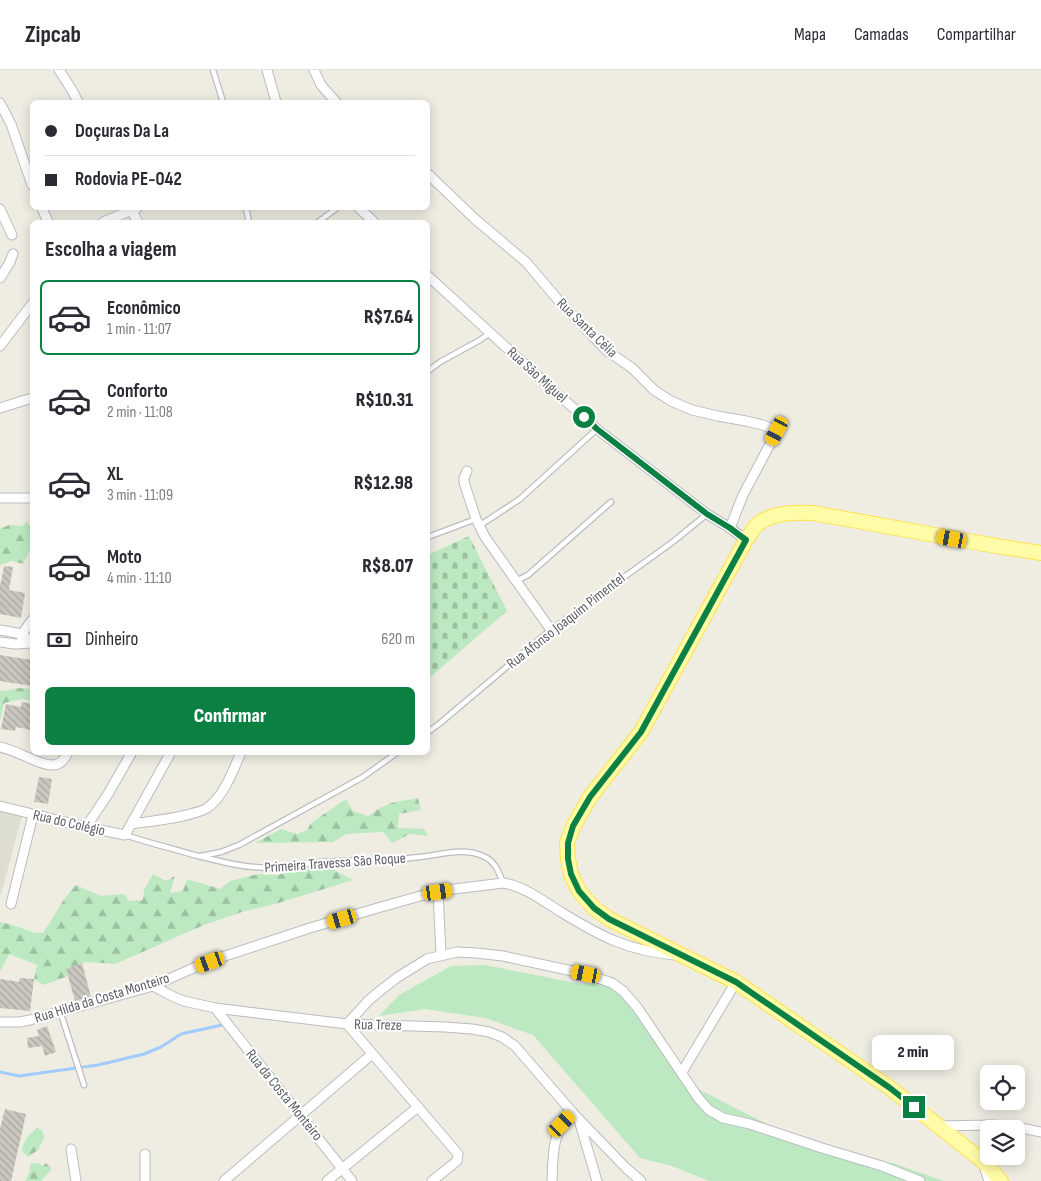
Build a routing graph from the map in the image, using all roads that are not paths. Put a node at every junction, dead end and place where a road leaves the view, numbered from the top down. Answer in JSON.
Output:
{"nodes":[{"id":1,"x":59,"y":70,"type":"edge"},
{"id":2,"x":213,"y":70,"type":"edge"},
{"id":3,"x":267,"y":70,"type":"edge"},
{"id":4,"x":314,"y":70,"type":"edge"},
{"id":5,"x":77,"y":100,"type":"edge"},
{"id":6,"x":222,"y":100,"type":"edge"},
{"id":7,"x":275,"y":100,"type":"edge"},
{"id":8,"x":334,"y":100,"type":"edge"},
{"id":9,"x":0,"y":103,"type":"edge"},
{"id":10,"x":430,"y":176,"type":"edge"},
{"id":11,"x":30,"y":179,"type":"edge"},
{"id":12,"x":0,"y":209,"type":"edge"},
{"id":13,"x":129,"y":210,"type":"edge"},
{"id":14,"x":334,"y":210,"type":"edge"},
{"id":15,"x":362,"y":210,"type":"edge"},
{"id":16,"x":107,"y":220,"type":"edge"},
{"id":17,"x":321,"y":220,"type":"edge"},
{"id":18,"x":372,"y":220,"type":"edge"},
{"id":19,"x":12,"y":235,"type":"dead end"},
{"id":20,"x":13,"y":254,"type":"dead end"},
{"id":21,"x":0,"y":278,"type":"edge"},
{"id":22,"x":430,"y":278,"type":"edge"},
{"id":23,"x":30,"y":307,"type":"edge"},
{"id":24,"x":491,"y":333,"type":"junction"},
{"id":25,"x":0,"y":346,"type":"edge"},
{"id":26,"x":430,"y":370,"type":"edge"},
{"id":27,"x":30,"y":399,"type":"edge"},
{"id":28,"x":0,"y":408,"type":"edge"},
{"id":29,"x":597,"y":429,"type":"junction"},
{"id":30,"x":467,"y":471,"type":"dead end"},
{"id":31,"x":0,"y":498,"type":"edge"},
{"id":32,"x":30,"y":498,"type":"edge"},
{"id":33,"x":611,"y":502,"type":"dead end"},
{"id":34,"x":707,"y":514,"type":"junction"},
{"id":35,"x":477,"y":522,"type":"junction"},
{"id":36,"x":730,"y":528,"type":"junction"},
{"id":37,"x":430,"y":536,"type":"edge"},
{"id":38,"x":746,"y":540,"type":"junction"},
{"id":39,"x":1041,"y":553,"type":"edge"},
{"id":40,"x":516,"y":581,"type":"junction"},
{"id":41,"x":30,"y":623,"type":"edge"},
{"id":42,"x":0,"y":630,"type":"edge"},
{"id":43,"x":551,"y":630,"type":"junction"},
{"id":44,"x":22,"y":634,"type":"junction"},
{"id":45,"x":30,"y":640,"type":"edge"},
{"id":46,"x":0,"y":642,"type":"edge"},
{"id":47,"x":30,"y":642,"type":"edge"},
{"id":48,"x":21,"y":644,"type":"junction"},
{"id":49,"x":430,"y":731,"type":"edge"},
{"id":50,"x":0,"y":747,"type":"edge"},
{"id":51,"x":67,"y":755,"type":"edge"},
{"id":52,"x":130,"y":755,"type":"edge"},
{"id":53,"x":169,"y":755,"type":"edge"},
{"id":54,"x":240,"y":755,"type":"edge"},
{"id":55,"x":394,"y":755,"type":"edge"},
{"id":56,"x":0,"y":806,"type":"edge"},
{"id":57,"x":33,"y":814,"type":"junction"},
{"id":58,"x":132,"y":824,"type":"junction"},
{"id":59,"x":86,"y":827,"type":"junction"},
{"id":60,"x":125,"y":835,"type":"junction"},
{"id":61,"x":201,"y":856,"type":"junction"},
{"id":62,"x":503,"y":883,"type":"junction"},
{"id":63,"x":438,"y":892,"type":"junction"},
{"id":64,"x":11,"y":904,"type":"dead end"},
{"id":65,"x":441,"y":955,"type":"junction"},
{"id":66,"x":682,"y":956,"type":"junction"},
{"id":67,"x":736,"y":982,"type":"junction"},
{"id":68,"x":154,"y":986,"type":"junction"},
{"id":69,"x":215,"y":1008,"type":"junction"},
{"id":70,"x":60,"y":1011,"type":"junction"},
{"id":71,"x":0,"y":1022,"type":"edge"},
{"id":72,"x":347,"y":1024,"type":"junction"},
{"id":73,"x":372,"y":1054,"type":"junction"},
{"id":74,"x":682,"y":1072,"type":"junction"},
{"id":75,"x":84,"y":1085,"type":"dead end"},
{"id":76,"x":418,"y":1107,"type":"junction"},
{"id":77,"x":575,"y":1115,"type":"junction"},
{"id":78,"x":300,"y":1116,"type":"junction"},
{"id":79,"x":938,"y":1126,"type":"junction"},
{"id":80,"x":1041,"y":1132,"type":"edge"},
{"id":81,"x":71,"y":1149,"type":"dead end"},
{"id":82,"x":145,"y":1154,"type":"dead end"},
{"id":83,"x":980,"y":1159,"type":"edge"},
{"id":84,"x":984,"y":1165,"type":"edge"},
{"id":85,"x":987,"y":1165,"type":"edge"},
{"id":86,"x":342,"y":1168,"type":"junction"},
{"id":87,"x":76,"y":1181,"type":"edge"},
{"id":88,"x":145,"y":1181,"type":"edge"},
{"id":89,"x":224,"y":1181,"type":"edge"},
{"id":90,"x":327,"y":1181,"type":"edge"},
{"id":91,"x":352,"y":1181,"type":"edge"},
{"id":92,"x":432,"y":1181,"type":"edge"},
{"id":93,"x":552,"y":1181,"type":"edge"},
{"id":94,"x":597,"y":1181,"type":"edge"},
{"id":95,"x":641,"y":1181,"type":"edge"},
{"id":96,"x":920,"y":1181,"type":"edge"},
{"id":97,"x":989,"y":1181,"type":"edge"},
{"id":98,"x":1002,"y":1181,"type":"edge"}],
"edges":[{"from":1,"to":5,"type":"street"},
{"from":2,"to":6,"type":"lane"},
{"from":3,"to":7,"type":"street"},
{"from":4,"to":8,"type":"street"},
{"from":9,"to":11,"type":"street"},
{"from":10,"to":36,"type":"street","name":"Rua Santa Célia"},
{"from":12,"to":19,"type":"street"},
{"from":13,"to":16,"type":"street"},
{"from":14,"to":17,"type":"lane"},
{"from":15,"to":18,"type":"street"},
{"from":20,"to":21,"type":"street"},
{"from":22,"to":24,"type":"street","name":"Rua São Miguel"},
{"from":23,"to":25,"type":"street"},
{"from":24,"to":26,"type":"lane"},
{"from":24,"to":29,"type":"street","name":"Rua São Miguel"},
{"from":27,"to":28,"type":"street"},
{"from":29,"to":34,"type":"street","name":"Rua São Miguel"},
{"from":29,"to":35,"type":"lane"},
{"from":30,"to":35,"type":"street"},
{"from":31,"to":32,"type":"street"},
{"from":33,"to":40,"type":"lane"},
{"from":34,"to":36,"type":"street","name":"Rua São Miguel"},
{"from":34,"to":43,"type":"lane","name":"Rua Afonso Joaquim Pimentel"},
{"from":35,"to":37,"type":"lane"},
{"from":35,"to":40,"type":"street"},
{"from":36,"to":38,"type":"street","name":"Rua São Miguel"},
{"from":38,"to":39,"type":"main road"},
{"from":38,"to":66,"type":"main road"},
{"from":40,"to":43,"type":"street"},
{"from":41,"to":44,"type":"street"},
{"from":42,"to":44,"type":"street"},
{"from":43,"to":49,"type":"lane","name":"Rua Afonso Joaquim Pimentel"},
{"from":44,"to":45,"type":"street"},
{"from":44,"to":48,"type":"street"},
{"from":46,"to":48,"type":"street"},
{"from":47,"to":48,"type":"street"},
{"from":50,"to":51,"type":"street"},
{"from":52,"to":59,"type":"street"},
{"from":53,"to":58,"type":"street","name":"Rua do Colégio"},
{"from":54,"to":58,"type":"street"},
{"from":55,"to":61,"type":"lane"},
{"from":56,"to":57,"type":"street","name":"Rua do Colégio"},
{"from":57,"to":59,"type":"street","name":"Rua do Colégio"},
{"from":57,"to":64,"type":"street"},
{"from":58,"to":60,"type":"street","name":"Rua do Colégio"},
{"from":59,"to":60,"type":"street","name":"Rua do Colégio"},
{"from":60,"to":61,"type":"lane","name":"Primeira Travessa São Roque"},
{"from":61,"to":62,"type":"lane","name":"Primeira Travessa São Roque"},
{"from":62,"to":63,"type":"street","name":"Rua Hilda da Costa Monteiro"},
{"from":62,"to":66,"type":"street","name":"Rua Hilda da Costa Monteiro"},
{"from":63,"to":65,"type":"street"},
{"from":63,"to":68,"type":"street","name":"Rua Hilda da Costa Monteiro"},
{"from":65,"to":72,"type":"street"},
{"from":65,"to":74,"type":"street"},
{"from":66,"to":67,"type":"main road"},
{"from":67,"to":74,"type":"street"},
{"from":67,"to":79,"type":"main road"},
{"from":68,"to":69,"type":"street","name":"Rua Treze"},
{"from":68,"to":70,"type":"street","name":"Rua Hilda da Costa Monteiro"},
{"from":69,"to":72,"type":"street","name":"Rua Treze"},
{"from":69,"to":78,"type":"street","name":"Rua da Costa Monteiro"},
{"from":70,"to":71,"type":"street","name":"Rua Hilda da Costa Monteiro"},
{"from":70,"to":75,"type":"lane"},
{"from":72,"to":73,"type":"street"},
{"from":72,"to":77,"type":"street","name":"Rua Treze"},
{"from":73,"to":76,"type":"street"},
{"from":73,"to":78,"type":"street"},
{"from":74,"to":96,"type":"street"},
{"from":76,"to":86,"type":"street"},
{"from":76,"to":92,"type":"street"},
{"from":77,"to":93,"type":"street"},
{"from":77,"to":94,"type":"street"},
{"from":77,"to":95,"type":"street","name":"Rua Treze"},
{"from":78,"to":86,"type":"street","name":"Rua da Costa Monteiro"},
{"from":78,"to":89,"type":"street"},
{"from":79,"to":80,"type":"street"},
{"from":79,"to":83,"type":"main road"},
{"from":81,"to":87,"type":"street"},
{"from":82,"to":88,"type":"street"},
{"from":84,"to":97,"type":"street"},
{"from":85,"to":98,"type":"main road"},
{"from":86,"to":90,"type":"street"},
{"from":86,"to":91,"type":"street","name":"Rua da Costa Monteiro"}]}
